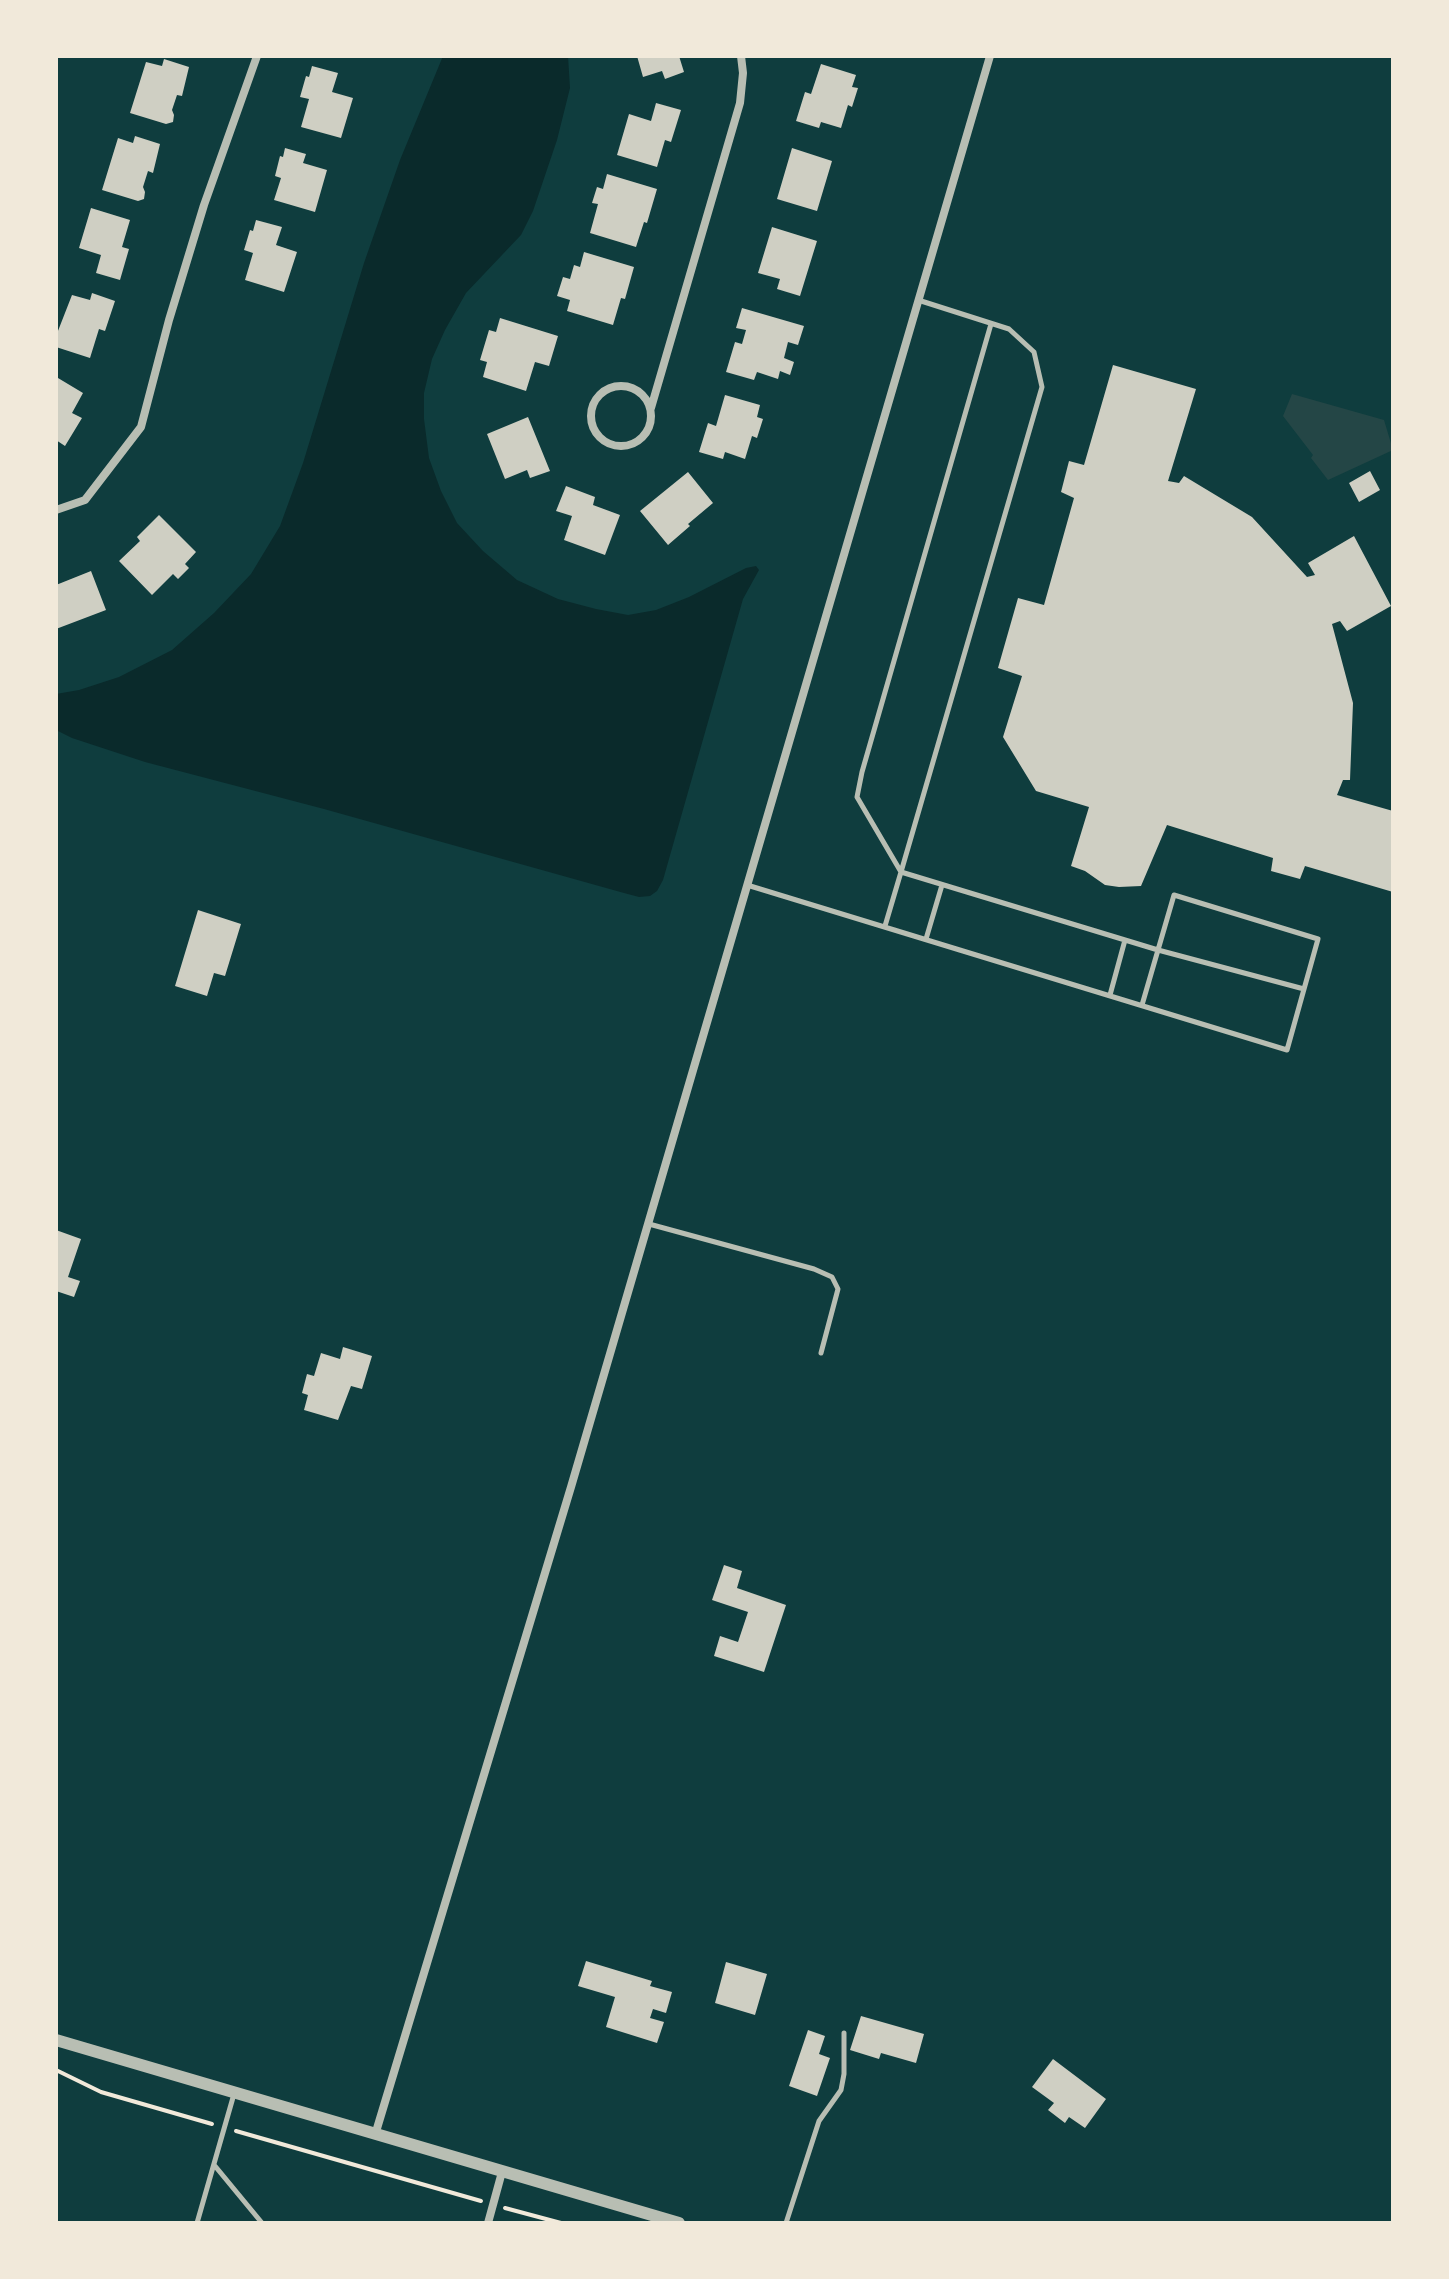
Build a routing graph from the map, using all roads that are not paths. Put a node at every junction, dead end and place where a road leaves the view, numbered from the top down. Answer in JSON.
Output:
{"nodes":[{"id":1,"x":257,"y":56,"type":"edge"},
{"id":2,"x":741,"y":56,"type":"edge"},
{"id":3,"x":990,"y":56,"type":"edge"},
{"id":4,"x":917,"y":300,"type":"junction"},
{"id":5,"x":991,"y":324,"type":"junction"},
{"id":6,"x":651,"y":408,"type":"junction"},
{"id":7,"x":56,"y":510,"type":"edge"},
{"id":8,"x":901,"y":872,"type":"junction"},
{"id":9,"x":746,"y":884,"type":"junction"},
{"id":10,"x":942,"y":885,"type":"junction"},
{"id":11,"x":885,"y":926,"type":"junction"},
{"id":12,"x":926,"y":939,"type":"junction"},
{"id":13,"x":1125,"y":940,"type":"junction"},
{"id":14,"x":1158,"y":950,"type":"junction"},
{"id":15,"x":1304,"y":989,"type":"junction"},
{"id":16,"x":1110,"y":995,"type":"junction"},
{"id":17,"x":1142,"y":1005,"type":"junction"},
{"id":18,"x":647,"y":1223,"type":"junction"},
{"id":19,"x":821,"y":1353,"type":"dead end"},
{"id":20,"x":844,"y":2033,"type":"dead end"},
{"id":21,"x":56,"y":2040,"type":"edge"},
{"id":22,"x":235,"y":2093,"type":"junction"},
{"id":23,"x":375,"y":2135,"type":"junction"},
{"id":24,"x":214,"y":2165,"type":"junction"},
{"id":25,"x":502,"y":2172,"type":"junction"},
{"id":26,"x":197,"y":2223,"type":"edge"},
{"id":27,"x":262,"y":2223,"type":"edge"},
{"id":28,"x":488,"y":2223,"type":"edge"},
{"id":29,"x":679,"y":2223,"type":"edge"},
{"id":30,"x":786,"y":2223,"type":"edge"}],
"edges":[{"from":1,"to":7,"type":"street"},
{"from":2,"to":6,"type":"street"},
{"from":3,"to":4,"type":"street"},
{"from":4,"to":5,"type":"lane"},
{"from":4,"to":9,"type":"street"},
{"from":5,"to":8,"type":"lane"},
{"from":5,"to":8,"type":"lane"},
{"from":6,"to":6,"type":"street"},
{"from":8,"to":10,"type":"lane"},
{"from":8,"to":11,"type":"lane"},
{"from":9,"to":11,"type":"lane"},
{"from":9,"to":18,"type":"street"},
{"from":10,"to":12,"type":"lane"},
{"from":10,"to":13,"type":"lane"},
{"from":11,"to":12,"type":"lane"},
{"from":12,"to":16,"type":"lane"},
{"from":13,"to":14,"type":"lane"},
{"from":13,"to":16,"type":"lane"},
{"from":14,"to":15,"type":"lane"},
{"from":14,"to":15,"type":"lane"},
{"from":14,"to":17,"type":"lane"},
{"from":15,"to":17,"type":"lane"},
{"from":16,"to":17,"type":"lane"},
{"from":18,"to":19,"type":"lane"},
{"from":18,"to":23,"type":"street"},
{"from":20,"to":30,"type":"lane"},
{"from":21,"to":22,"type":"street"},
{"from":22,"to":23,"type":"street"},
{"from":22,"to":24,"type":"lane"},
{"from":23,"to":25,"type":"street"},
{"from":24,"to":26,"type":"lane"},
{"from":24,"to":27,"type":"lane"},
{"from":25,"to":28,"type":"street"},
{"from":25,"to":29,"type":"street"}]}
